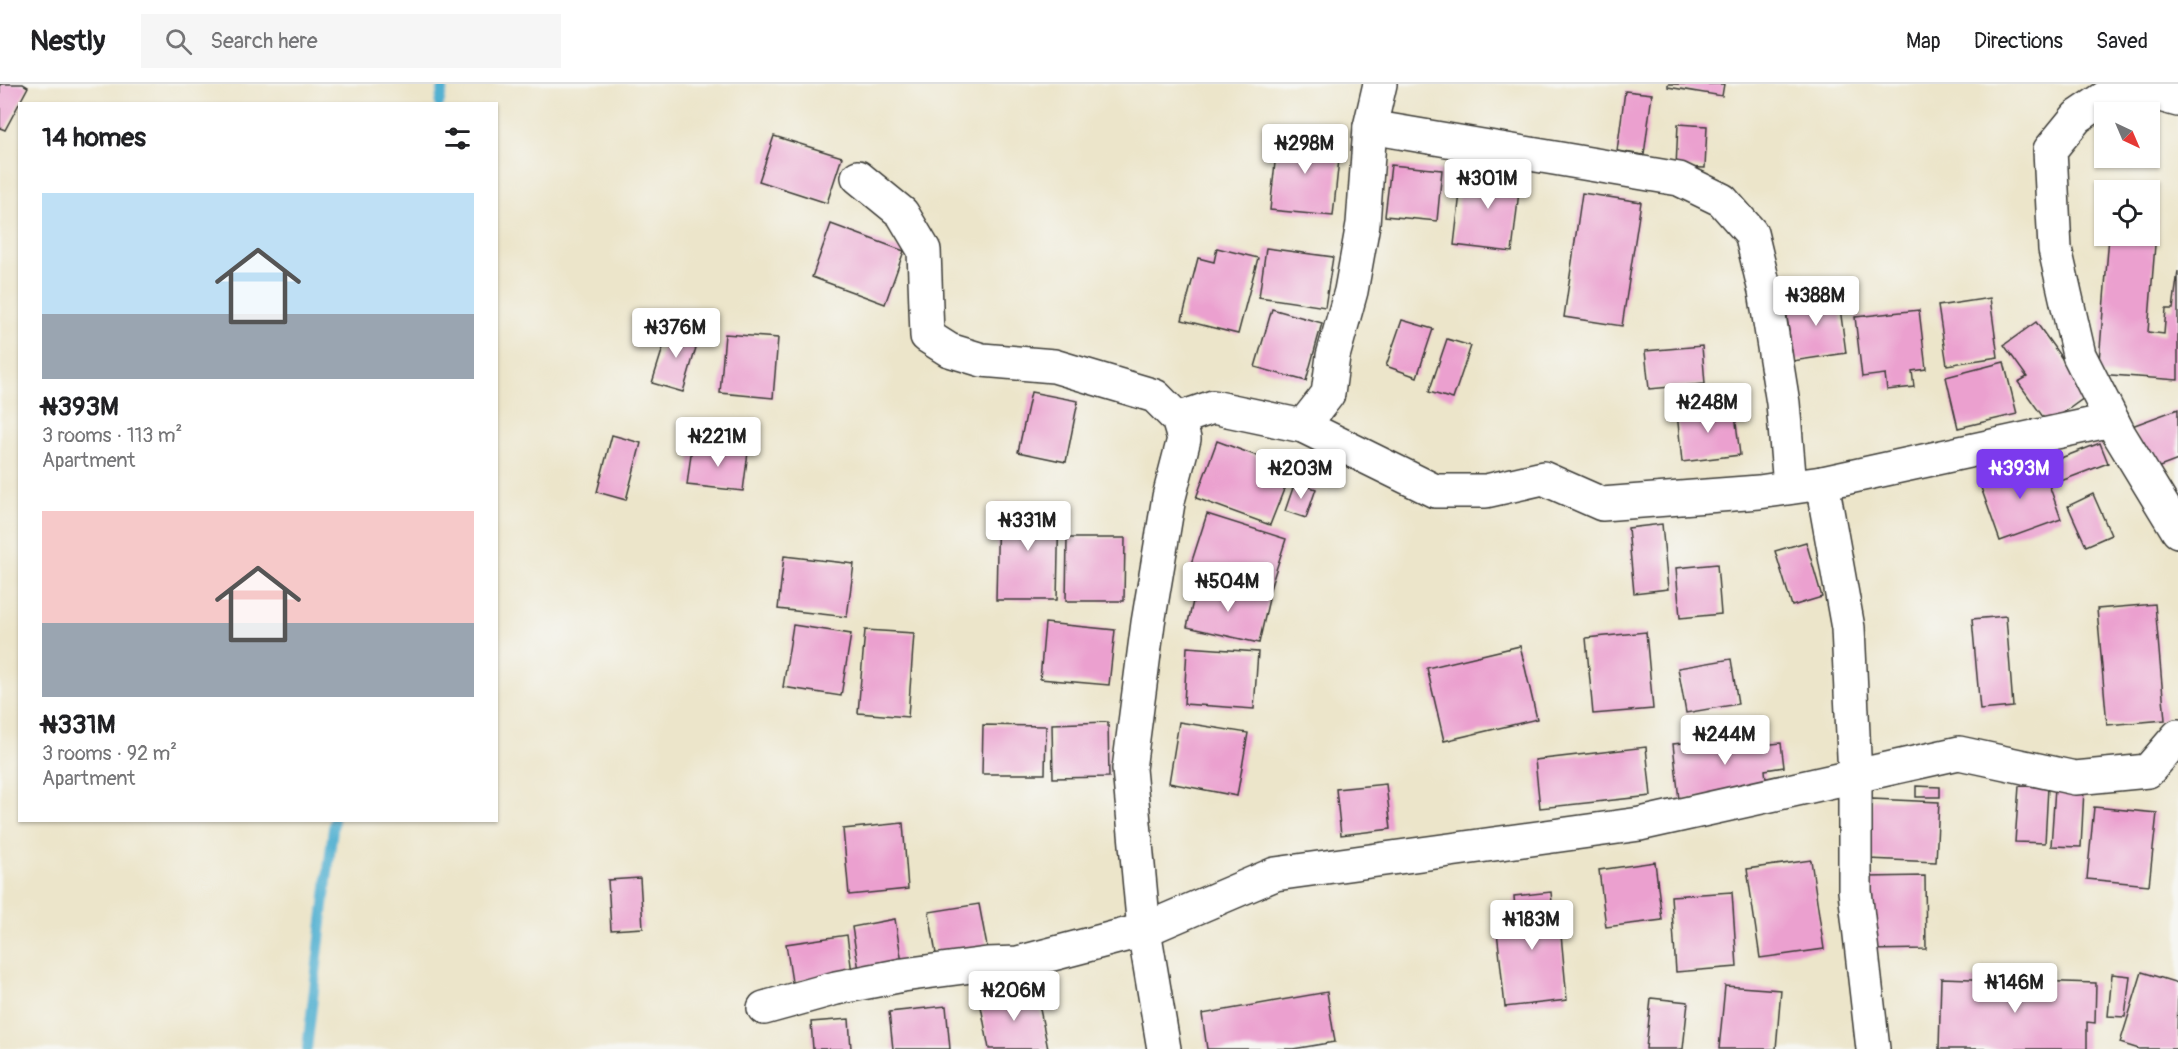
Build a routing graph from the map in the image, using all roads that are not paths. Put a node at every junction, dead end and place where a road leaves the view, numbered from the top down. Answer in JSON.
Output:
{"nodes":[{"id":1,"x":1380,"y":84,"type":"edge"},
{"id":2,"x":2122,"y":85,"type":"edge"},
{"id":3,"x":2178,"y":100,"type":"edge"},
{"id":4,"x":1370,"y":127,"type":"junction"},
{"id":5,"x":858,"y":177,"type":"dead end"},
{"id":6,"x":1178,"y":419,"type":"junction"},
{"id":7,"x":2112,"y":420,"type":"junction"},
{"id":8,"x":1303,"y":426,"type":"junction"},
{"id":9,"x":1806,"y":485,"type":"junction"},
{"id":10,"x":2178,"y":531,"type":"edge"},
{"id":11,"x":2178,"y":736,"type":"edge"},
{"id":12,"x":1854,"y":777,"type":"junction"},
{"id":13,"x":1144,"y":930,"type":"junction"},
{"id":14,"x":764,"y":1008,"type":"dead end"},
{"id":15,"x":1164,"y":1049,"type":"edge"},
{"id":16,"x":1873,"y":1049,"type":"edge"}],
"edges":[{"from":1,"to":4,"type":"street"},
{"from":2,"to":3,"type":"street"},
{"from":2,"to":7,"type":"street"},
{"from":4,"to":8,"type":"street"},
{"from":4,"to":9,"type":"street"},
{"from":5,"to":6,"type":"street"},
{"from":6,"to":8,"type":"street"},
{"from":6,"to":13,"type":"street"},
{"from":7,"to":9,"type":"street"},
{"from":7,"to":10,"type":"street"},
{"from":8,"to":9,"type":"street"},
{"from":9,"to":12,"type":"street"},
{"from":11,"to":12,"type":"street"},
{"from":12,"to":13,"type":"street"},
{"from":12,"to":16,"type":"street"},
{"from":13,"to":14,"type":"street"},
{"from":13,"to":15,"type":"street"}]}
